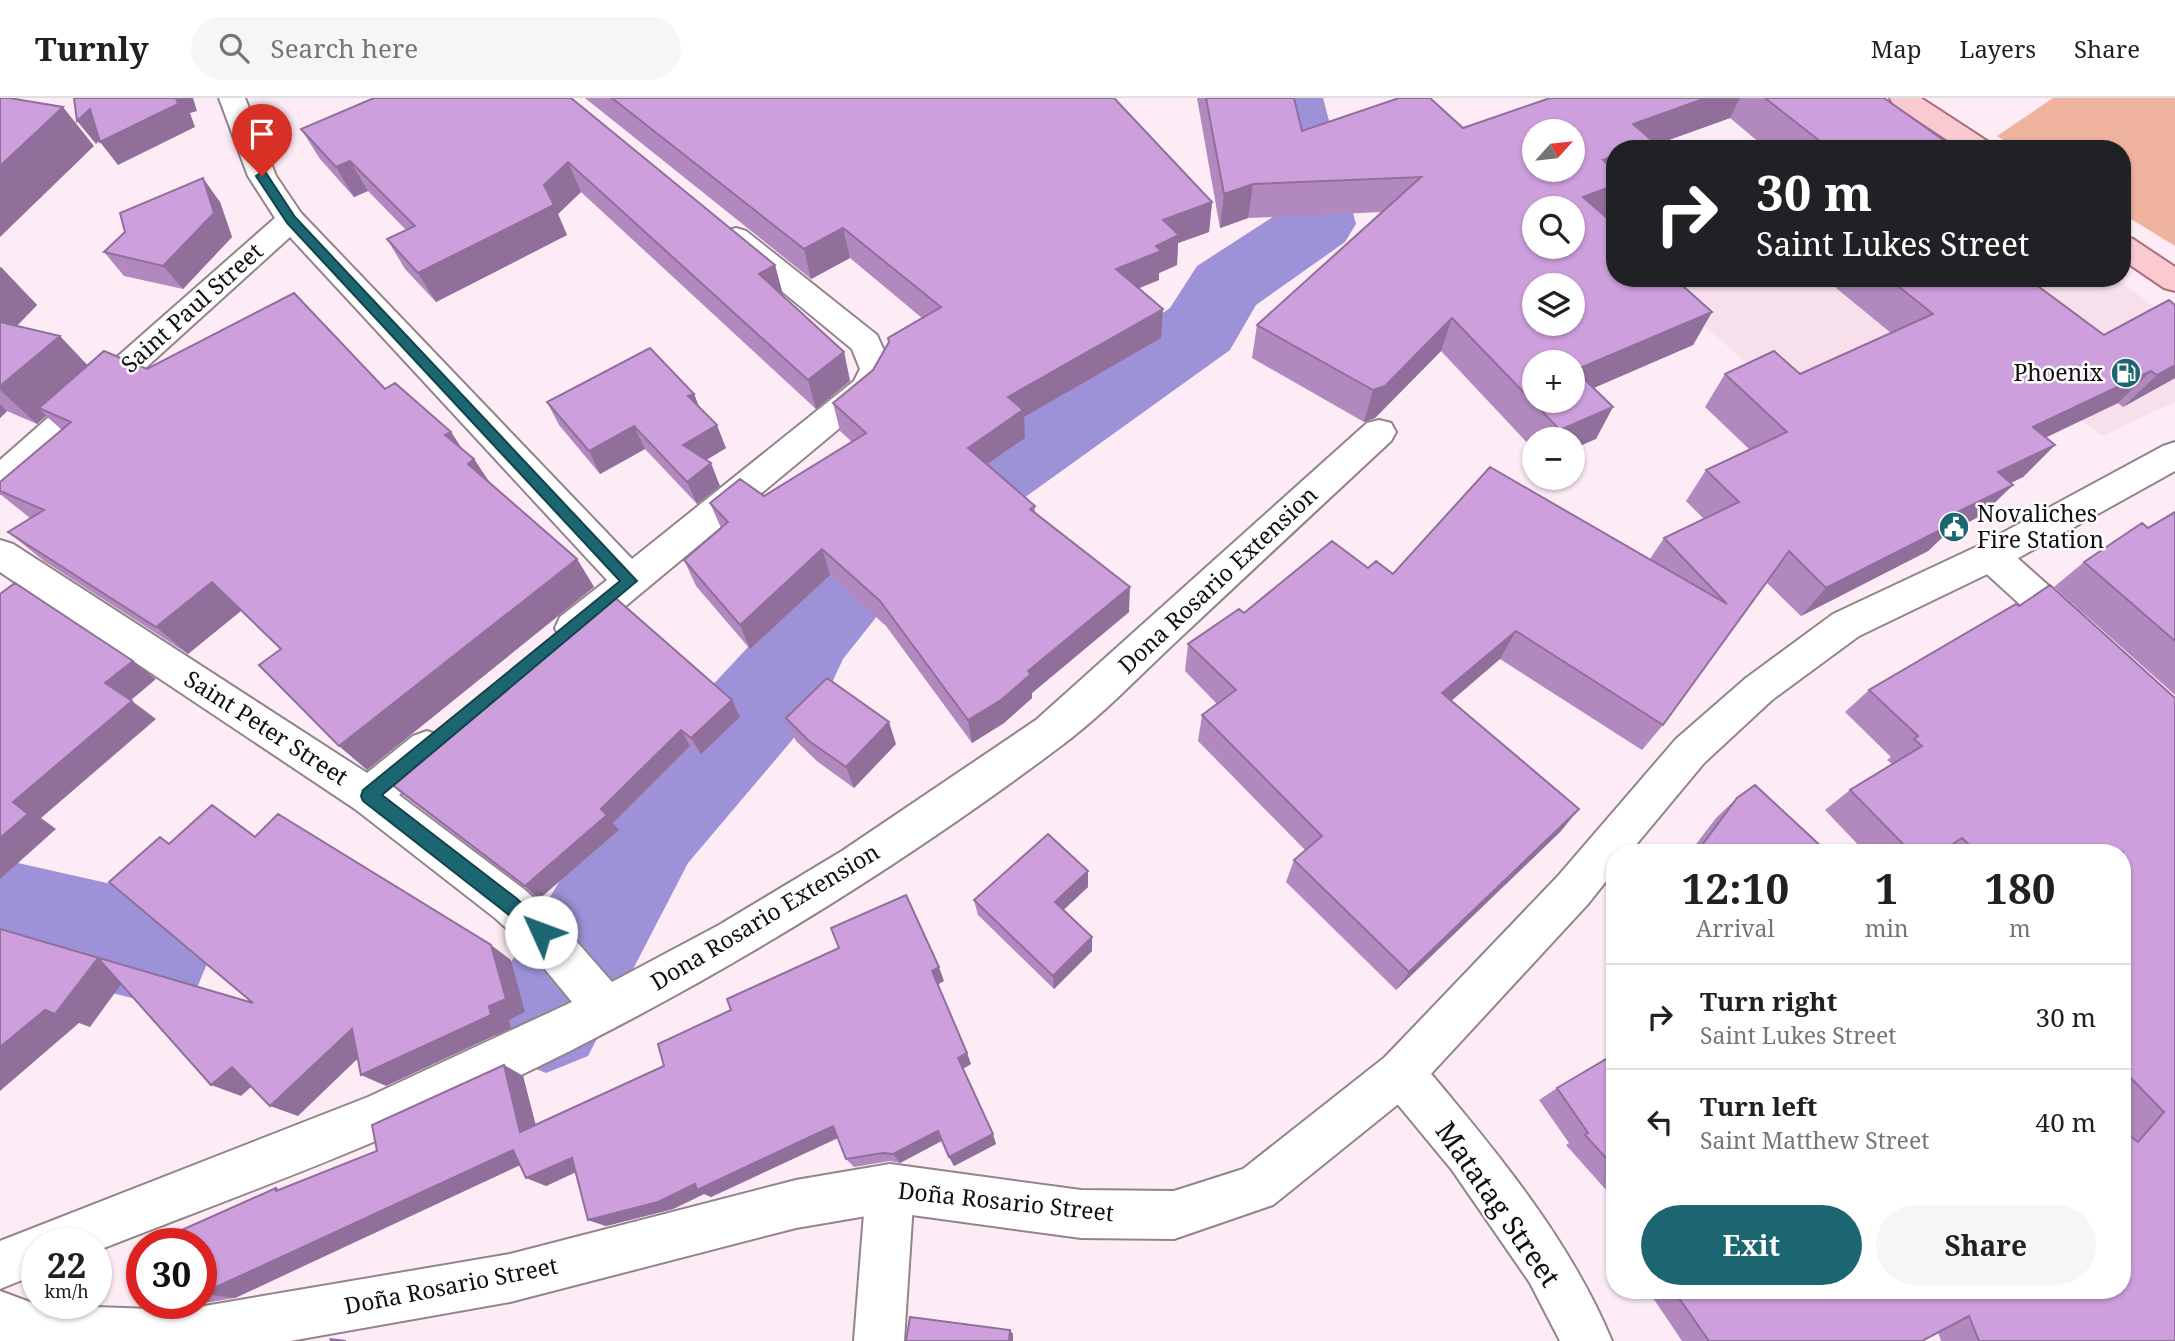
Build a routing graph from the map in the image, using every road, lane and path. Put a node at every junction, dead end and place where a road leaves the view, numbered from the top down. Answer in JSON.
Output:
{"nodes":[{"id":1,"x":232,"y":98,"type":"edge"},
{"id":2,"x":1903,"y":98,"type":"edge"},
{"id":3,"x":1966,"y":140,"type":"edge"},
{"id":4,"x":291,"y":220,"type":"junction"},
{"id":5,"x":718,"y":223,"type":"edge"},
{"id":6,"x":2131,"y":251,"type":"edge"},
{"id":7,"x":2175,"y":281,"type":"edge"},
{"id":8,"x":1379,"y":432,"type":"dead end"},
{"id":9,"x":2175,"y":455,"type":"edge"},
{"id":10,"x":0,"y":480,"type":"edge"},
{"id":11,"x":0,"y":554,"type":"edge"},
{"id":12,"x":1991,"y":556,"type":"junction"},
{"id":13,"x":630,"y":581,"type":"junction"},
{"id":14,"x":2093,"y":648,"type":"edge"},
{"id":15,"x":546,"y":650,"type":"edge"},
{"id":16,"x":452,"y":727,"type":"edge"},
{"id":17,"x":369,"y":796,"type":"junction"},
{"id":18,"x":1612,"y":844,"type":"edge"},
{"id":19,"x":1606,"y":851,"type":"edge"},
{"id":20,"x":606,"y":1009,"type":"junction"},
{"id":21,"x":1401,"y":1073,"type":"junction"},
{"id":22,"x":890,"y":1188,"type":"junction"},
{"id":23,"x":93,"y":1228,"type":"edge"},
{"id":24,"x":21,"y":1256,"type":"edge"},
{"id":25,"x":0,"y":1265,"type":"edge"},
{"id":26,"x":0,"y":1316,"type":"edge"},
{"id":27,"x":879,"y":1341,"type":"edge"},
{"id":28,"x":1587,"y":1341,"type":"edge"}],
"edges":[{"from":1,"to":4,"type":"street"},
{"from":2,"to":3,"type":"main road"},
{"from":4,"to":10,"type":"street","name":"Saint Paul Street"},
{"from":4,"to":13,"type":"street"},
{"from":5,"to":13,"type":"street"},
{"from":6,"to":7,"type":"main road"},
{"from":8,"to":20,"type":"street","name":"Dona Rosario Extension"},
{"from":9,"to":12,"type":"street","name":"Doña Rosario Street"},
{"from":11,"to":17,"type":"street","name":"Saint Peter Street"},
{"from":12,"to":14,"type":"street"},
{"from":12,"to":18,"type":"street","name":"Doña Rosario Street"},
{"from":13,"to":15,"type":"street"},
{"from":16,"to":17,"type":"street"},
{"from":17,"to":20,"type":"street","name":"Saint Peter Street"},
{"from":19,"to":21,"type":"street","name":"Doña Rosario Street"},
{"from":20,"to":23,"type":"street","name":"Dona Rosario Extension"},
{"from":21,"to":22,"type":"street","name":"Doña Rosario Street"},
{"from":21,"to":28,"type":"street","name":"Matatag Street"},
{"from":22,"to":26,"type":"street","name":"Doña Rosario Street"},
{"from":22,"to":27,"type":"street"},
{"from":24,"to":25,"type":"street"}]}
